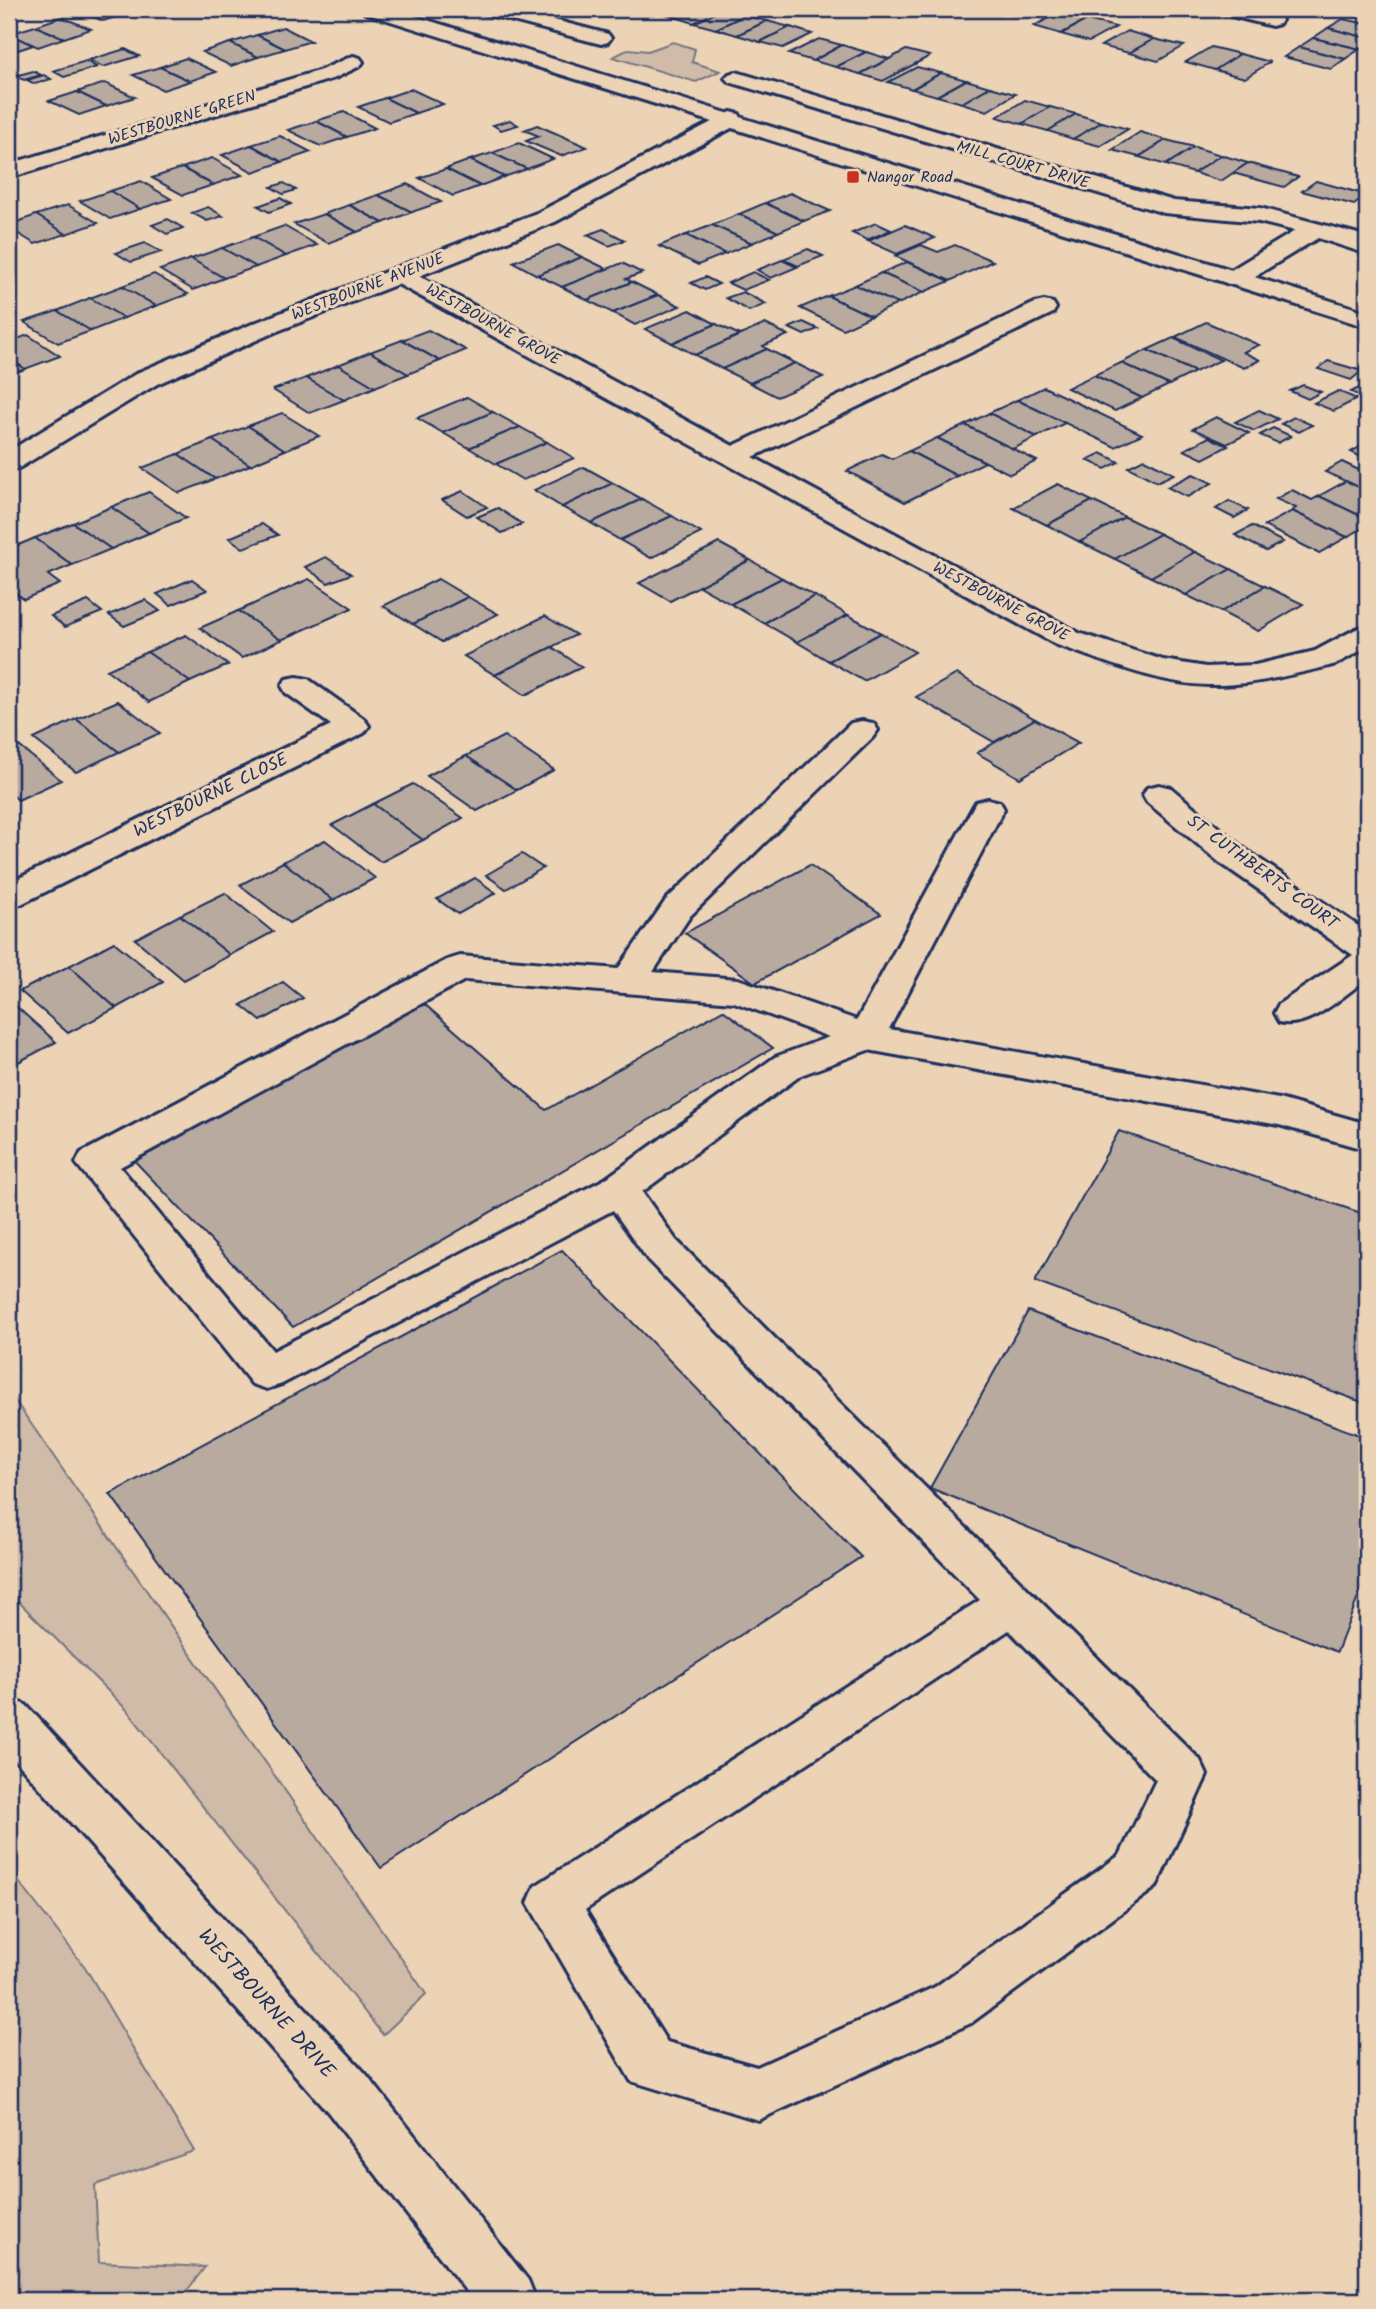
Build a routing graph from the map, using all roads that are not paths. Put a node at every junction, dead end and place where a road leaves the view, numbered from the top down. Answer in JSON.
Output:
{"nodes":[{"id":1,"x":372,"y":9,"type":"edge"},
{"id":2,"x":489,"y":9,"type":"edge"},
{"id":3,"x":1226,"y":9,"type":"edge"},
{"id":4,"x":1272,"y":20,"type":"dead end"},
{"id":5,"x":601,"y":38,"type":"dead end"},
{"id":6,"x":353,"y":62,"type":"dead end"},
{"id":7,"x":736,"y":78,"type":"dead end"},
{"id":8,"x":731,"y":119,"type":"junction"},
{"id":9,"x":9,"y":171,"type":"edge"},
{"id":10,"x":1315,"y":229,"type":"junction"},
{"id":11,"x":1367,"y":247,"type":"edge"},
{"id":12,"x":400,"y":275,"type":"junction"},
{"id":13,"x":1235,"y":278,"type":"junction"},
{"id":14,"x":1044,"y":308,"type":"dead end"},
{"id":15,"x":1367,"y":320,"type":"edge"},
{"id":16,"x":733,"y":456,"type":"junction"},
{"id":17,"x":9,"y":462,"type":"edge"},
{"id":18,"x":1367,"y":635,"type":"edge"},
{"id":19,"x":297,"y":686,"type":"dead end"},
{"id":20,"x":862,"y":730,"type":"dead end"},
{"id":21,"x":1159,"y":795,"type":"dead end"},
{"id":22,"x":988,"y":809,"type":"dead end"},
{"id":23,"x":9,"y":896,"type":"edge"},
{"id":24,"x":1367,"y":948,"type":"edge"},
{"id":25,"x":1367,"y":962,"type":"edge"},
{"id":26,"x":628,"y":982,"type":"junction"},
{"id":27,"x":1292,"y":1013,"type":"dead end"},
{"id":28,"x":866,"y":1037,"type":"junction"},
{"id":29,"x":1367,"y":1137,"type":"edge"},
{"id":30,"x":619,"y":1189,"type":"junction"},
{"id":31,"x":1013,"y":1603,"type":"junction"},
{"id":32,"x":9,"y":1720,"type":"edge"},
{"id":33,"x":503,"y":2299,"type":"edge"}],
"edges":[{"from":1,"to":8,"type":"street"},
{"from":2,"to":5,"type":"street"},
{"from":3,"to":4,"type":"street"},
{"from":6,"to":9,"type":"street","name":"WESTBOURNE GREEN"},
{"from":7,"to":10,"type":"street","name":"MILL COURT DRIVE"},
{"from":8,"to":12,"type":"street","name":"WESTBOURNE AVENUE"},
{"from":8,"to":13,"type":"street"},
{"from":10,"to":11,"type":"street","name":"MILL COURT DRIVE"},
{"from":10,"to":13,"type":"street"},
{"from":12,"to":16,"type":"street","name":"WESTBOURNE GROVE"},
{"from":12,"to":17,"type":"street","name":"WESTBOURNE AVENUE"},
{"from":13,"to":15,"type":"street"},
{"from":14,"to":16,"type":"street"},
{"from":16,"to":18,"type":"street","name":"WESTBOURNE GROVE"},
{"from":19,"to":23,"type":"street","name":"WESTBOURNE CLOSE"},
{"from":20,"to":26,"type":"street"},
{"from":21,"to":24,"type":"street","name":"ST CUTHBERTS COURT"},
{"from":22,"to":28,"type":"street"},
{"from":25,"to":27,"type":"street"},
{"from":26,"to":28,"type":"street"},
{"from":26,"to":30,"type":"street"},
{"from":28,"to":29,"type":"street"},
{"from":28,"to":30,"type":"street"},
{"from":30,"to":31,"type":"street"},
{"from":31,"to":31,"type":"street"},
{"from":32,"to":33,"type":"street","name":"WESTBOURNE DRIVE"}]}
